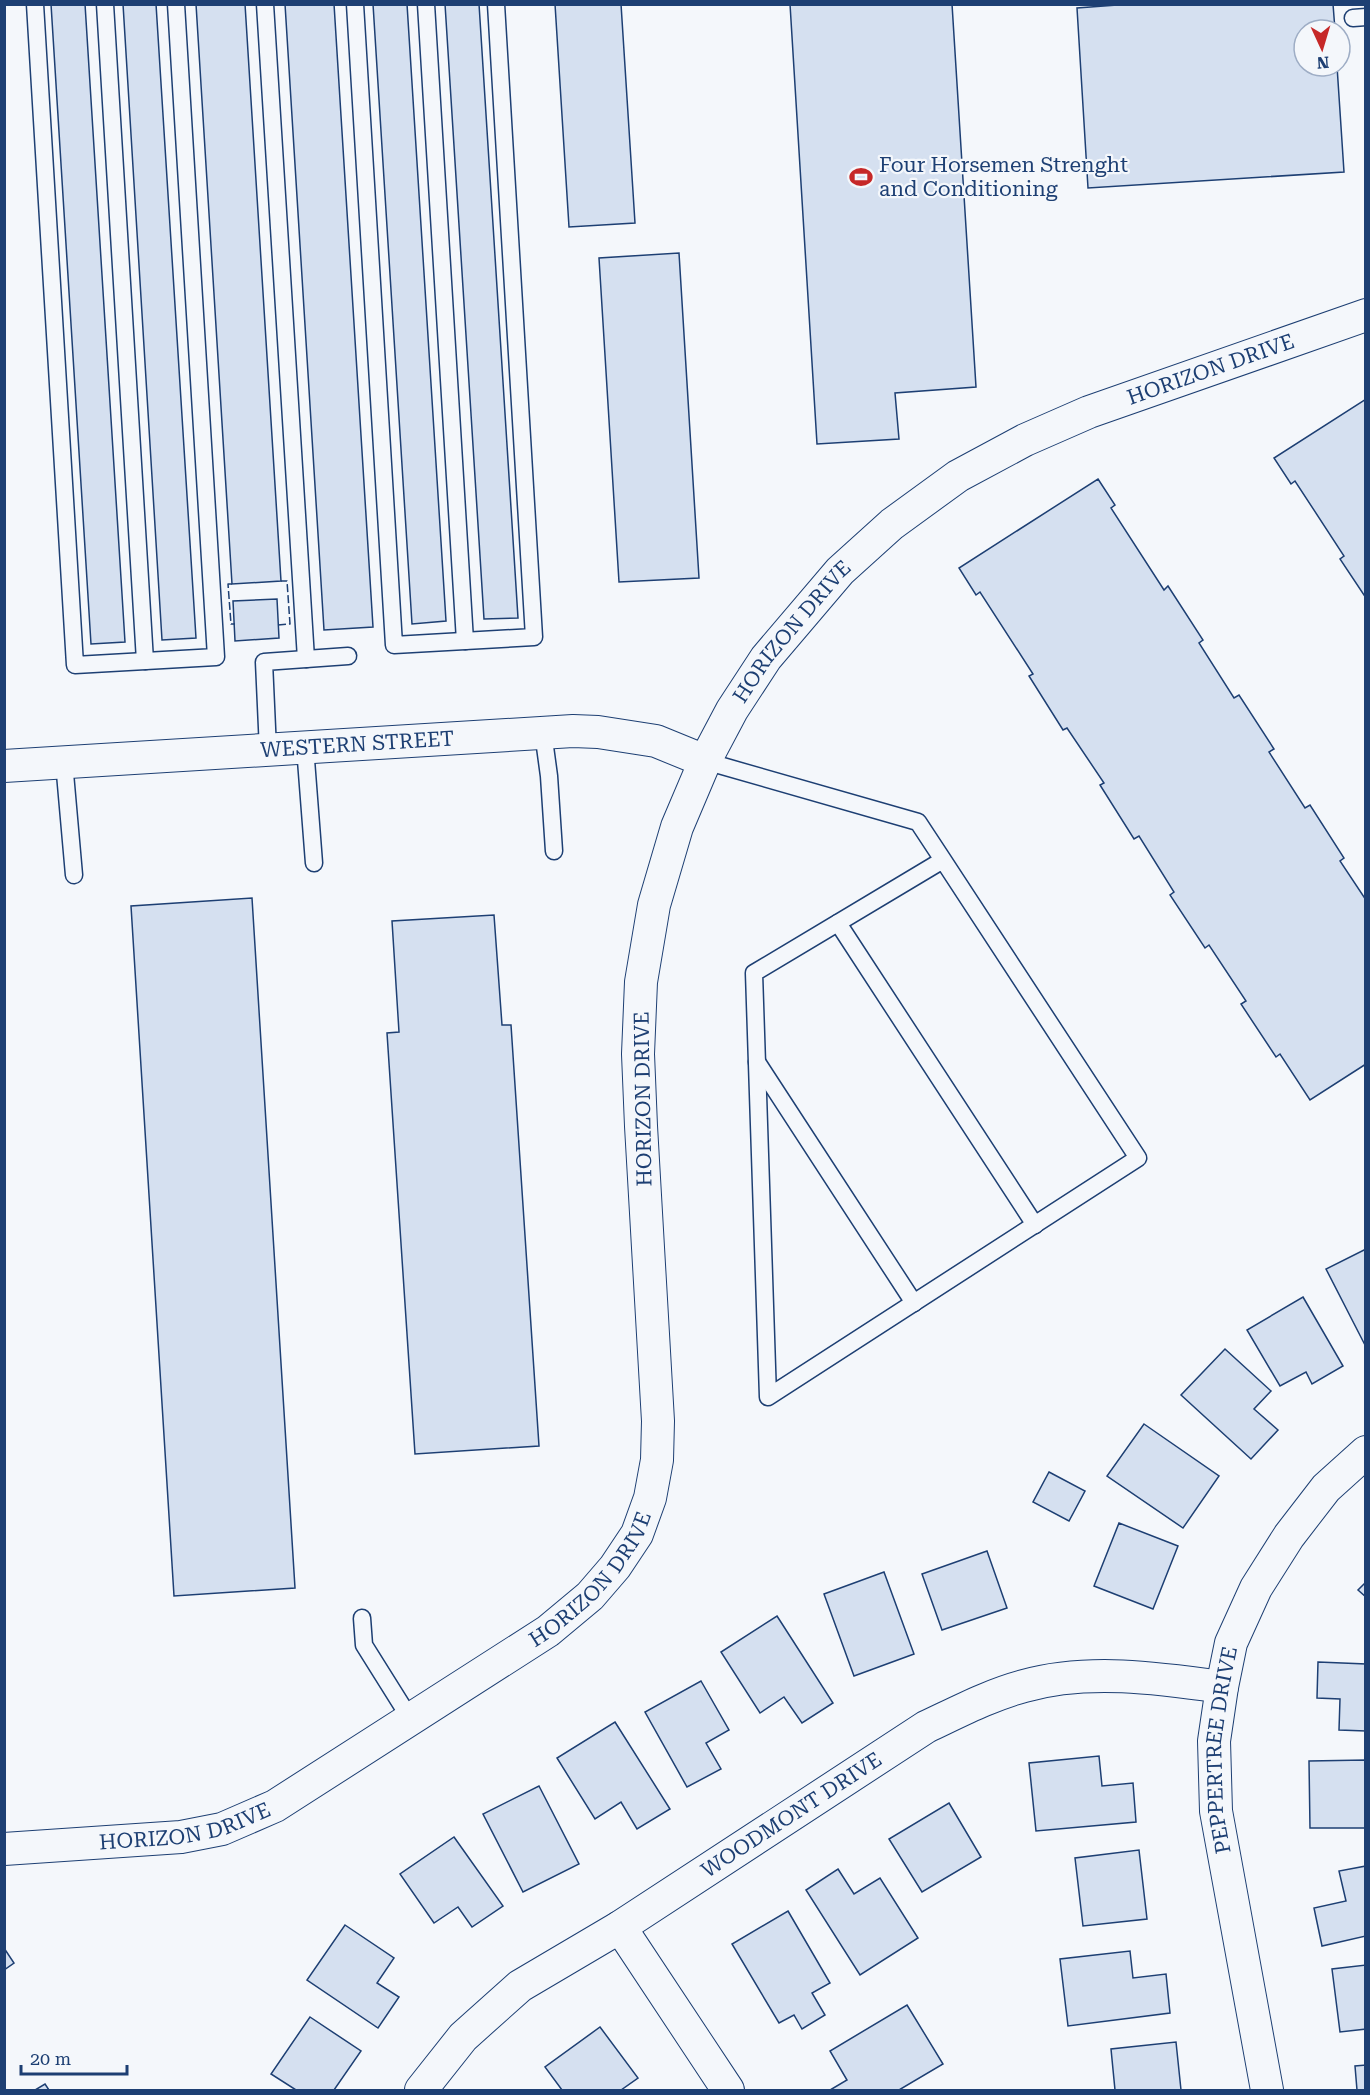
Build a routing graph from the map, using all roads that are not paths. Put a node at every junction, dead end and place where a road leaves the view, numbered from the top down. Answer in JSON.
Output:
{"nodes":[{"id":1,"x":34,"y":4,"type":"edge"},
{"id":2,"x":105,"y":4,"type":"edge"},
{"id":3,"x":176,"y":4,"type":"edge"},
{"id":4,"x":265,"y":4,"type":"edge"},
{"id":5,"x":355,"y":4,"type":"edge"},
{"id":6,"x":426,"y":4,"type":"edge"},
{"id":7,"x":496,"y":4,"type":"edge"},
{"id":8,"x":1365,"y":315,"type":"edge"},
{"id":9,"x":465,"y":641,"type":"junction"},
{"id":10,"x":348,"y":656,"type":"dead end"},
{"id":11,"x":306,"y":658,"type":"junction"},
{"id":12,"x":145,"y":661,"type":"junction"},
{"id":13,"x":543,"y":732,"type":"junction"},
{"id":14,"x":305,"y":747,"type":"junction"},
{"id":15,"x":268,"y":750,"type":"junction"},
{"id":16,"x":705,"y":761,"type":"junction"},
{"id":17,"x":64,"y":762,"type":"junction"},
{"id":18,"x":4,"y":766,"type":"edge"},
{"id":19,"x":554,"y":851,"type":"dead end"},
{"id":20,"x":943,"y":860,"type":"junction"},
{"id":21,"x":314,"y":863,"type":"dead end"},
{"id":22,"x":74,"y":875,"type":"dead end"},
{"id":23,"x":838,"y":923,"type":"junction"},
{"id":24,"x":757,"y":1061,"type":"junction"},
{"id":25,"x":1035,"y":1225,"type":"junction"},
{"id":26,"x":914,"y":1302,"type":"junction"},
{"id":27,"x":1365,"y":1452,"type":"edge"},
{"id":28,"x":362,"y":1618,"type":"dead end"},
{"id":29,"x":1222,"y":1688,"type":"junction"},
{"id":30,"x":411,"y":1720,"type":"junction"},
{"id":31,"x":4,"y":1849,"type":"edge"},
{"id":32,"x":620,"y":1927,"type":"junction"},
{"id":33,"x":421,"y":2091,"type":"edge"},
{"id":34,"x":728,"y":2091,"type":"edge"},
{"id":35,"x":1267,"y":2091,"type":"edge"}],
"edges":[{"from":1,"to":12,"type":"lane"},
{"from":2,"to":12,"type":"lane"},
{"from":3,"to":12,"type":"lane"},
{"from":4,"to":11,"type":"lane"},
{"from":5,"to":9,"type":"lane"},
{"from":6,"to":9,"type":"lane"},
{"from":7,"to":9,"type":"lane"},
{"from":8,"to":16,"type":"street","name":"HORIZON DRIVE"},
{"from":10,"to":11,"type":"lane"},
{"from":11,"to":15,"type":"lane"},
{"from":13,"to":14,"type":"street","name":"WESTERN STREET"},
{"from":13,"to":16,"type":"street","name":"WESTERN STREET"},
{"from":13,"to":19,"type":"lane"},
{"from":14,"to":15,"type":"street","name":"WESTERN STREET"},
{"from":14,"to":21,"type":"lane"},
{"from":15,"to":17,"type":"street","name":"WESTERN STREET"},
{"from":16,"to":20,"type":"lane"},
{"from":16,"to":30,"type":"street","name":"HORIZON DRIVE"},
{"from":17,"to":18,"type":"street","name":"WESTERN STREET"},
{"from":17,"to":22,"type":"lane"},
{"from":20,"to":23,"type":"lane"},
{"from":20,"to":25,"type":"lane"},
{"from":23,"to":24,"type":"lane"},
{"from":23,"to":25,"type":"lane"},
{"from":24,"to":26,"type":"lane"},
{"from":24,"to":26,"type":"lane"},
{"from":25,"to":26,"type":"lane"},
{"from":27,"to":29,"type":"street","name":"PEPPERTREE DRIVE"},
{"from":28,"to":30,"type":"lane"},
{"from":29,"to":32,"type":"street","name":"WOODMONT DRIVE"},
{"from":29,"to":35,"type":"street","name":"PEPPERTREE DRIVE"},
{"from":30,"to":31,"type":"street","name":"HORIZON DRIVE"},
{"from":32,"to":33,"type":"street","name":"WOODMONT DRIVE"},
{"from":32,"to":34,"type":"street"}]}
